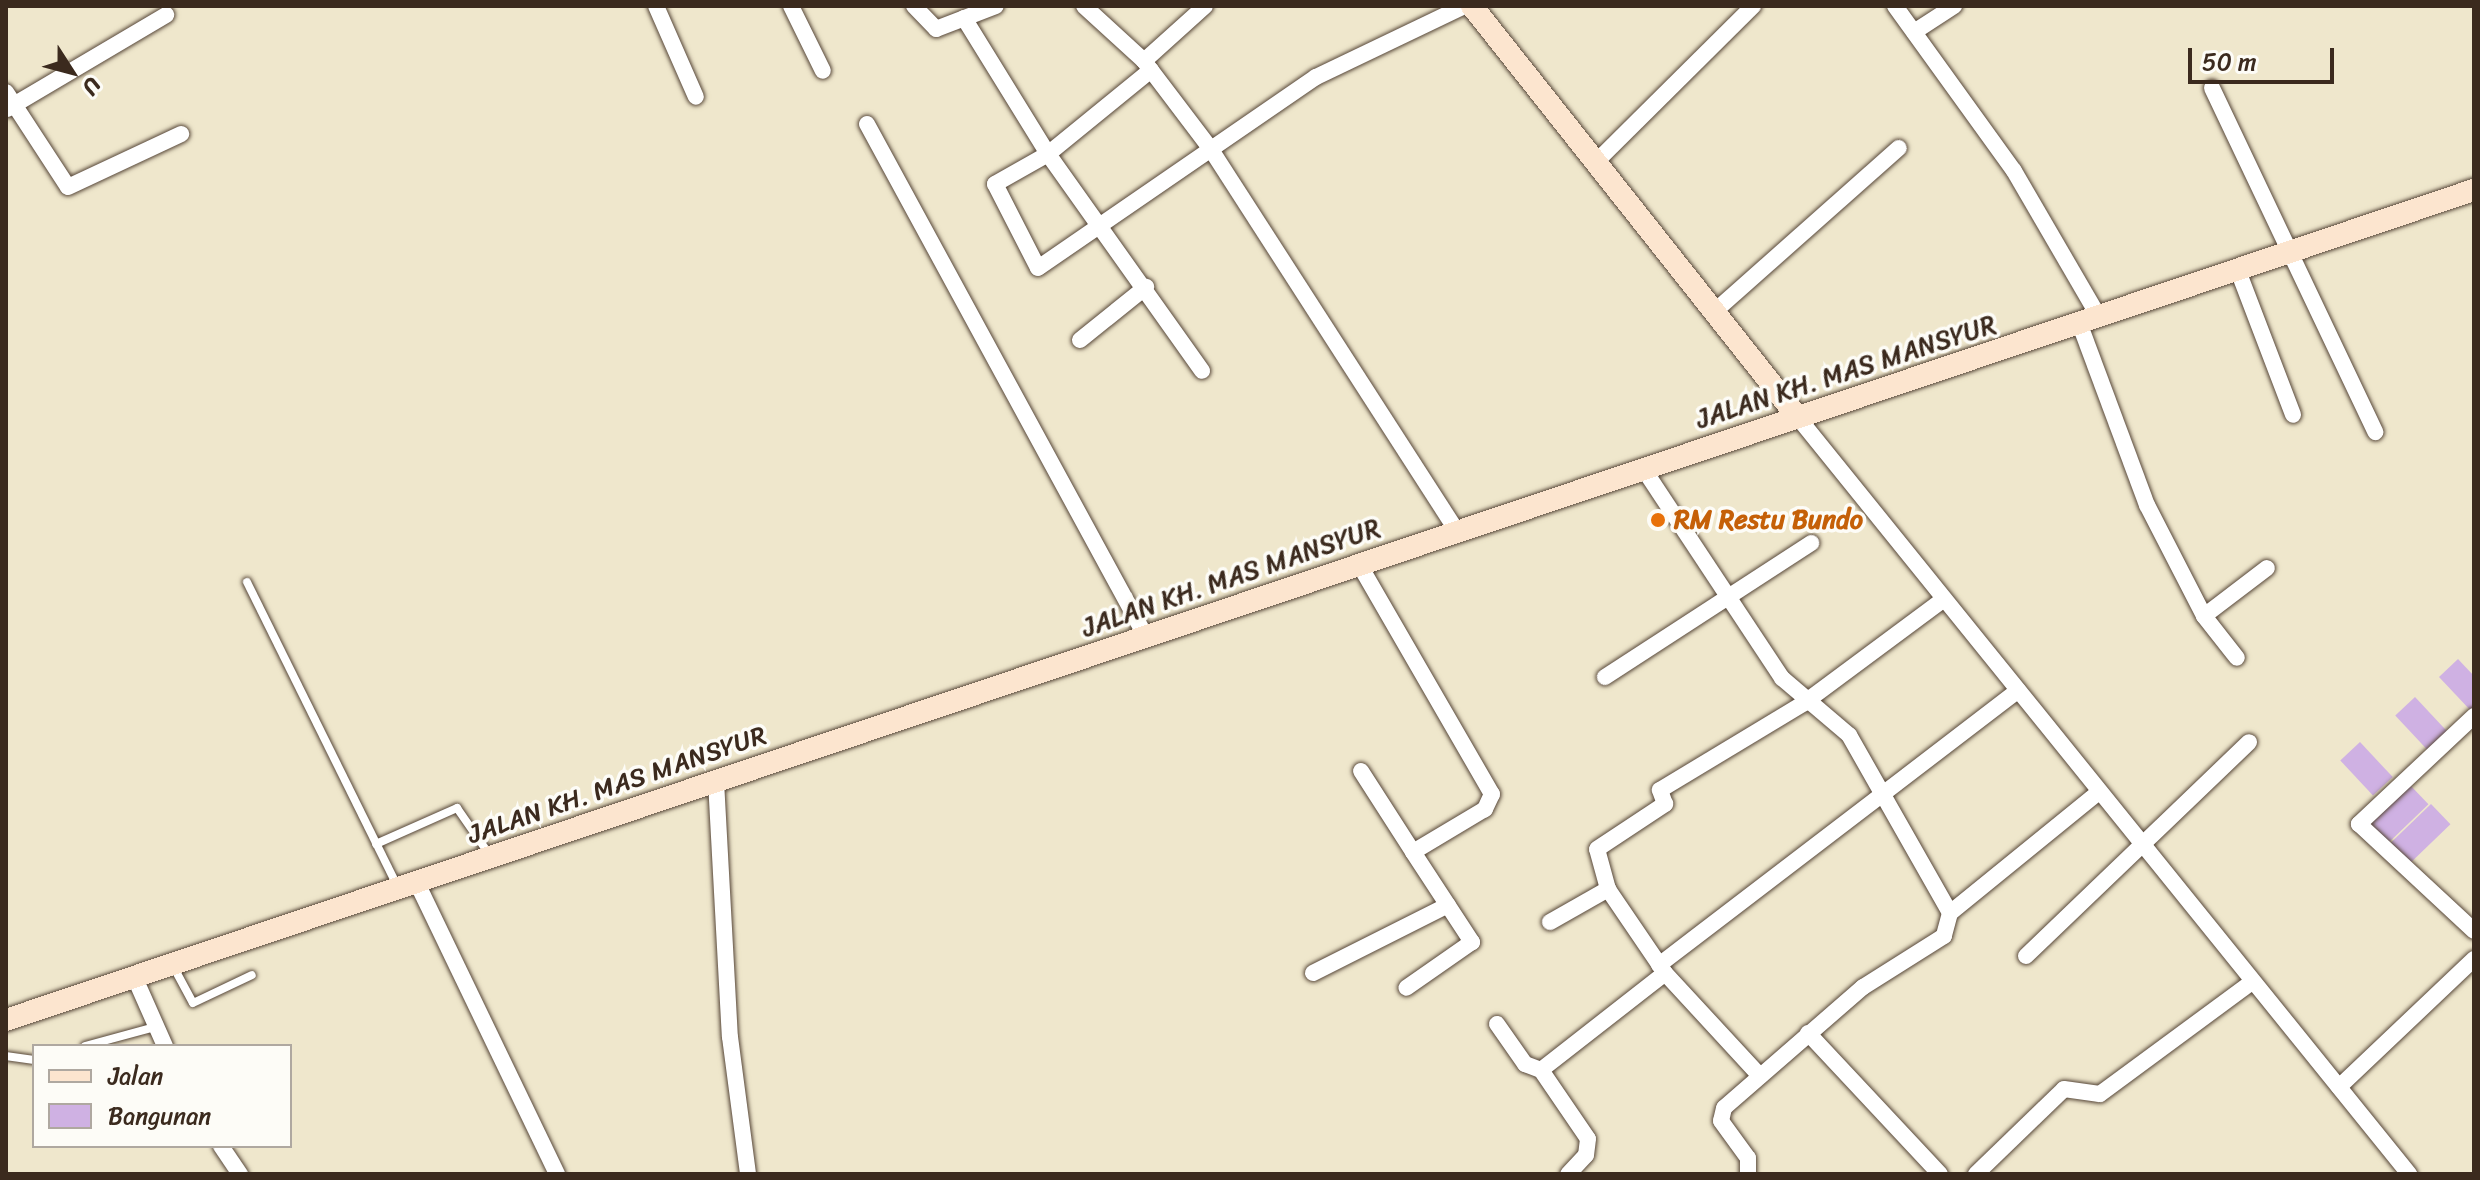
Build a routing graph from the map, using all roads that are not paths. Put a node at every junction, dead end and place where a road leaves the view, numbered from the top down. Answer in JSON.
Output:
{"nodes":[{"id":1,"x":656,"y":6,"type":"edge"},
{"id":2,"x":791,"y":6,"type":"edge"},
{"id":3,"x":914,"y":6,"type":"edge"},
{"id":4,"x":996,"y":6,"type":"edge"},
{"id":5,"x":1084,"y":6,"type":"edge"},
{"id":6,"x":1205,"y":6,"type":"edge"},
{"id":7,"x":1464,"y":6,"type":"edge"},
{"id":8,"x":1472,"y":6,"type":"edge"},
{"id":9,"x":1753,"y":6,"type":"edge"},
{"id":10,"x":1895,"y":6,"type":"edge"},
{"id":11,"x":1954,"y":6,"type":"edge"},
{"id":12,"x":166,"y":15,"type":"dead end"},
{"id":13,"x":964,"y":18,"type":"junction"},
{"id":14,"x":1914,"y":32,"type":"junction"},
{"id":15,"x":1147,"y":65,"type":"junction"},
{"id":16,"x":823,"y":71,"type":"dead end"},
{"id":17,"x":2212,"y":88,"type":"dead end"},
{"id":18,"x":696,"y":97,"type":"dead end"},
{"id":19,"x":8,"y":102,"type":"edge"},
{"id":20,"x":867,"y":124,"type":"dead end"},
{"id":21,"x":181,"y":134,"type":"dead end"},
{"id":22,"x":1210,"y":148,"type":"junction"},
{"id":23,"x":1899,"y":148,"type":"dead end"},
{"id":24,"x":1048,"y":154,"type":"junction"},
{"id":25,"x":1597,"y":161,"type":"junction"},
{"id":26,"x":2474,"y":190,"type":"edge"},
{"id":27,"x":1100,"y":228,"type":"junction"},
{"id":28,"x":2294,"y":248,"type":"junction"},
{"id":29,"x":2237,"y":268,"type":"junction"},
{"id":30,"x":1146,"y":287,"type":"junction"},
{"id":31,"x":1714,"y":312,"type":"junction"},
{"id":32,"x":2090,"y":321,"type":"junction"},
{"id":33,"x":1080,"y":340,"type":"dead end"},
{"id":34,"x":1202,"y":371,"type":"dead end"},
{"id":35,"x":1796,"y":415,"type":"junction"},
{"id":36,"x":2293,"y":415,"type":"dead end"},
{"id":37,"x":2375,"y":432,"type":"dead end"},
{"id":38,"x":1643,"y":468,"type":"junction"},
{"id":39,"x":1457,"y":531,"type":"junction"},
{"id":40,"x":1811,"y":543,"type":"dead end"},
{"id":41,"x":1359,"y":564,"type":"junction"},
{"id":42,"x":2267,"y":568,"type":"dead end"},
{"id":43,"x":247,"y":582,"type":"dead end"},
{"id":44,"x":1726,"y":597,"type":"junction"},
{"id":45,"x":1944,"y":599,"type":"junction"},
{"id":46,"x":2204,"y":616,"type":"junction"},
{"id":47,"x":1146,"y":637,"type":"junction"},
{"id":48,"x":2237,"y":658,"type":"dead end"},
{"id":49,"x":1605,"y":677,"type":"dead end"},
{"id":50,"x":2018,"y":691,"type":"junction"},
{"id":51,"x":1804,"y":703,"type":"junction"},
{"id":52,"x":2474,"y":716,"type":"edge"},
{"id":53,"x":2249,"y":742,"type":"dead end"},
{"id":54,"x":1361,"y":771,"type":"dead end"},
{"id":55,"x":716,"y":781,"type":"junction"},
{"id":56,"x":2099,"y":792,"type":"junction"},
{"id":57,"x":1881,"y":796,"type":"junction"},
{"id":58,"x":2144,"y":841,"type":"junction"},
{"id":59,"x":376,"y":844,"type":"junction"},
{"id":60,"x":1413,"y":852,"type":"junction"},
{"id":61,"x":491,"y":857,"type":"junction"},
{"id":62,"x":408,"y":886,"type":"junction"},
{"id":63,"x":1608,"y":889,"type":"junction"},
{"id":64,"x":1448,"y":905,"type":"junction"},
{"id":65,"x":1950,"y":913,"type":"junction"},
{"id":66,"x":1550,"y":922,"type":"dead end"},
{"id":67,"x":2474,"y":931,"type":"edge"},
{"id":68,"x":2026,"y":956,"type":"dead end"},
{"id":69,"x":2474,"y":959,"type":"edge"},
{"id":70,"x":171,"y":964,"type":"junction"},
{"id":71,"x":1662,"y":969,"type":"junction"},
{"id":72,"x":1313,"y":973,"type":"dead end"},
{"id":73,"x":252,"y":975,"type":"dead end"},
{"id":74,"x":134,"y":976,"type":"junction"},
{"id":75,"x":2252,"y":982,"type":"junction"},
{"id":76,"x":1406,"y":988,"type":"dead end"},
{"id":77,"x":6,"y":1020,"type":"edge"},
{"id":78,"x":1497,"y":1024,"type":"dead end"},
{"id":79,"x":155,"y":1027,"type":"junction"},
{"id":80,"x":1808,"y":1033,"type":"junction"},
{"id":81,"x":92,"y":1044,"type":"edge"},
{"id":82,"x":164,"y":1044,"type":"edge"},
{"id":83,"x":6,"y":1056,"type":"edge"},
{"id":84,"x":32,"y":1060,"type":"edge"},
{"id":85,"x":1541,"y":1070,"type":"junction"},
{"id":86,"x":1760,"y":1076,"type":"junction"},
{"id":87,"x":2339,"y":1087,"type":"junction"},
{"id":88,"x":222,"y":1148,"type":"edge"},
{"id":89,"x":240,"y":1174,"type":"edge"},
{"id":90,"x":557,"y":1174,"type":"edge"},
{"id":91,"x":748,"y":1174,"type":"edge"},
{"id":92,"x":1568,"y":1174,"type":"edge"},
{"id":93,"x":1748,"y":1174,"type":"edge"},
{"id":94,"x":1940,"y":1174,"type":"edge"},
{"id":95,"x":1976,"y":1174,"type":"edge"},
{"id":96,"x":2409,"y":1174,"type":"edge"}],
"edges":[{"from":1,"to":18,"type":"street"},
{"from":2,"to":16,"type":"street"},
{"from":3,"to":13,"type":"street"},
{"from":4,"to":13,"type":"street"},
{"from":5,"to":15,"type":"street"},
{"from":6,"to":15,"type":"street"},
{"from":7,"to":22,"type":"street"},
{"from":8,"to":25,"type":"street"},
{"from":9,"to":25,"type":"street"},
{"from":10,"to":14,"type":"street"},
{"from":11,"to":14,"type":"street"},
{"from":12,"to":19,"type":"street"},
{"from":13,"to":24,"type":"street"},
{"from":14,"to":32,"type":"street"},
{"from":15,"to":22,"type":"street"},
{"from":15,"to":24,"type":"street"},
{"from":17,"to":28,"type":"street"},
{"from":19,"to":21,"type":"street"},
{"from":20,"to":47,"type":"street"},
{"from":22,"to":27,"type":"street"},
{"from":22,"to":39,"type":"street"},
{"from":23,"to":31,"type":"street"},
{"from":24,"to":27,"type":"street"},
{"from":24,"to":27,"type":"street"},
{"from":25,"to":31,"type":"street"},
{"from":26,"to":28,"type":"street","name":"JALAN KH. MAS MANSYUR"},
{"from":27,"to":30,"type":"street"},
{"from":28,"to":29,"type":"street","name":"JALAN KH. MAS MANSYUR"},
{"from":28,"to":37,"type":"street"},
{"from":29,"to":32,"type":"street","name":"JALAN KH. MAS MANSYUR"},
{"from":29,"to":36,"type":"street"},
{"from":30,"to":33,"type":"street"},
{"from":30,"to":34,"type":"street"},
{"from":31,"to":35,"type":"street"},
{"from":32,"to":35,"type":"street","name":"JALAN KH. MAS MANSYUR"},
{"from":32,"to":46,"type":"street"},
{"from":35,"to":38,"type":"street","name":"JALAN KH. MAS MANSYUR"},
{"from":35,"to":45,"type":"street"},
{"from":38,"to":39,"type":"street","name":"JALAN KH. MAS MANSYUR"},
{"from":38,"to":44,"type":"street"},
{"from":39,"to":41,"type":"street","name":"JALAN KH. MAS MANSYUR"},
{"from":40,"to":44,"type":"street"},
{"from":41,"to":47,"type":"street","name":"JALAN KH. MAS MANSYUR"},
{"from":41,"to":60,"type":"street"},
{"from":42,"to":46,"type":"street"},
{"from":43,"to":59,"type":"lane"},
{"from":44,"to":49,"type":"street"},
{"from":44,"to":51,"type":"street"},
{"from":45,"to":50,"type":"street"},
{"from":45,"to":51,"type":"street"},
{"from":46,"to":48,"type":"street"},
{"from":47,"to":55,"type":"street","name":"JALAN KH. MAS MANSYUR"},
{"from":50,"to":56,"type":"street"},
{"from":50,"to":57,"type":"street"},
{"from":51,"to":57,"type":"street"},
{"from":51,"to":63,"type":"street"},
{"from":52,"to":67,"type":"street"},
{"from":53,"to":58,"type":"street"},
{"from":54,"to":60,"type":"street"},
{"from":55,"to":61,"type":"street","name":"JALAN KH. MAS MANSYUR"},
{"from":55,"to":91,"type":"street"},
{"from":56,"to":58,"type":"street"},
{"from":56,"to":65,"type":"street"},
{"from":57,"to":65,"type":"street"},
{"from":57,"to":71,"type":"street"},
{"from":58,"to":68,"type":"street"},
{"from":58,"to":75,"type":"street"},
{"from":59,"to":61,"type":"lane"},
{"from":59,"to":62,"type":"lane"},
{"from":60,"to":64,"type":"street"},
{"from":61,"to":62,"type":"street","name":"JALAN KH. MAS MANSYUR"},
{"from":62,"to":70,"type":"street","name":"JALAN KH. MAS MANSYUR"},
{"from":62,"to":90,"type":"street"},
{"from":63,"to":66,"type":"street"},
{"from":63,"to":71,"type":"street"},
{"from":64,"to":72,"type":"street"},
{"from":64,"to":76,"type":"street"},
{"from":65,"to":80,"type":"street"},
{"from":69,"to":87,"type":"street"},
{"from":70,"to":73,"type":"lane"},
{"from":70,"to":74,"type":"street","name":"JALAN KH. MAS MANSYUR"},
{"from":71,"to":85,"type":"street"},
{"from":71,"to":86,"type":"street"},
{"from":74,"to":77,"type":"street","name":"JALAN KH. MAS MANSYUR"},
{"from":74,"to":79,"type":"street"},
{"from":75,"to":87,"type":"street"},
{"from":75,"to":95,"type":"street"},
{"from":78,"to":85,"type":"street"},
{"from":79,"to":81,"type":"lane"},
{"from":79,"to":82,"type":"street"},
{"from":80,"to":86,"type":"street"},
{"from":80,"to":94,"type":"street"},
{"from":83,"to":84,"type":"lane"},
{"from":85,"to":92,"type":"street"},
{"from":86,"to":93,"type":"street"},
{"from":87,"to":96,"type":"street"},
{"from":88,"to":89,"type":"street"}]}
